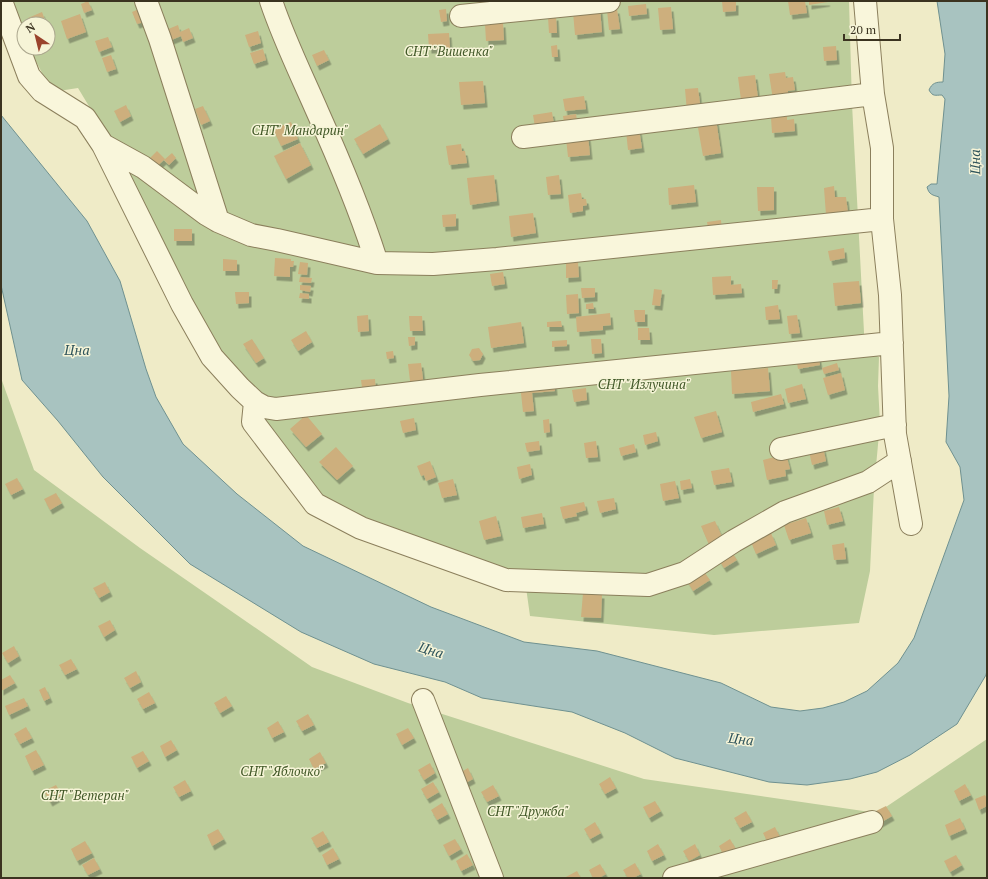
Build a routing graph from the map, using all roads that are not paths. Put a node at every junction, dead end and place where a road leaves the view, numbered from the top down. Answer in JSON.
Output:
{"nodes":[{"id":1,"x":1,"y":1,"type":"edge"},
{"id":2,"x":146,"y":1,"type":"edge"},
{"id":3,"x":271,"y":1,"type":"edge"},
{"id":4,"x":609,"y":1,"type":"edge"},
{"id":5,"x":866,"y":1,"type":"edge"},
{"id":6,"x":461,"y":16,"type":"dead end"},
{"id":7,"x":8,"y":39,"type":"edge"},
{"id":8,"x":873,"y":94,"type":"junction"},
{"id":9,"x":523,"y":137,"type":"dead end"},
{"id":10,"x":103,"y":145,"type":"junction"},
{"id":11,"x":882,"y":219,"type":"junction"},
{"id":12,"x":218,"y":221,"type":"junction"},
{"id":13,"x":377,"y":263,"type":"junction"},
{"id":14,"x":892,"y":343,"type":"junction"},
{"id":15,"x":255,"y":402,"type":"junction"},
{"id":16,"x":895,"y":425,"type":"junction"},
{"id":17,"x":781,"y":449,"type":"dead end"},
{"id":18,"x":900,"y":461,"type":"junction"},
{"id":19,"x":911,"y":524,"type":"dead end"},
{"id":20,"x":424,"y":700,"type":"dead end"},
{"id":21,"x":872,"y":822,"type":"dead end"},
{"id":22,"x":492,"y":878,"type":"edge"},
{"id":23,"x":674,"y":878,"type":"edge"}],
"edges":[{"from":1,"to":7,"type":"street"},
{"from":2,"to":12,"type":"street"},
{"from":3,"to":13,"type":"street"},
{"from":4,"to":6,"type":"street"},
{"from":5,"to":8,"type":"street"},
{"from":7,"to":10,"type":"street"},
{"from":8,"to":9,"type":"street"},
{"from":8,"to":11,"type":"street"},
{"from":10,"to":12,"type":"street"},
{"from":10,"to":15,"type":"street"},
{"from":11,"to":13,"type":"street"},
{"from":11,"to":14,"type":"street"},
{"from":12,"to":13,"type":"street"},
{"from":14,"to":15,"type":"street"},
{"from":14,"to":16,"type":"street"},
{"from":15,"to":18,"type":"street"},
{"from":16,"to":17,"type":"street"},
{"from":16,"to":18,"type":"street"},
{"from":18,"to":19,"type":"street"},
{"from":20,"to":22,"type":"street"},
{"from":21,"to":23,"type":"street"}]}
